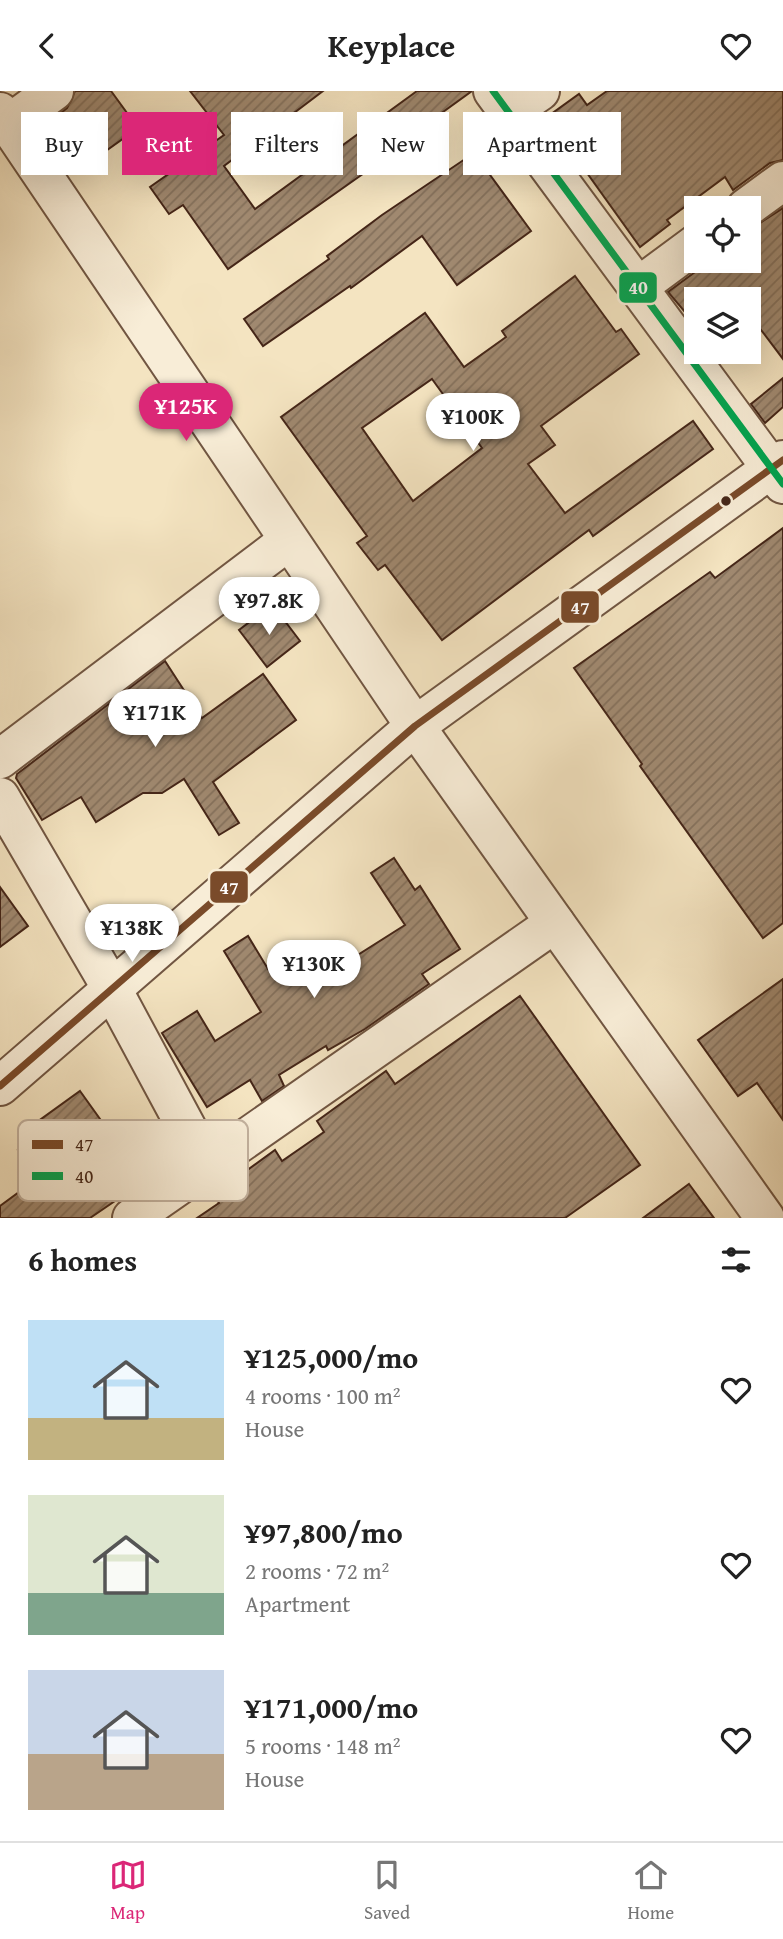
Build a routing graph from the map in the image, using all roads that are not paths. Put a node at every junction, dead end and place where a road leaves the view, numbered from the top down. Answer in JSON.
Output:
{"nodes":[{"id":1,"x":54,"y":91,"type":"edge"},
{"id":2,"x":540,"y":91,"type":"edge"},
{"id":3,"x":501,"y":102,"type":"edge"},
{"id":4,"x":4,"y":118,"type":"edge"},
{"id":5,"x":783,"y":181,"type":"edge"},
{"id":6,"x":761,"y":197,"type":"edge"},
{"id":7,"x":684,"y":253,"type":"edge"},
{"id":8,"x":638,"y":287,"type":"junction"},
{"id":9,"x":779,"y":471,"type":"edge"},
{"id":10,"x":288,"y":541,"type":"junction"},
{"id":11,"x":415,"y":726,"type":"junction"},
{"id":12,"x":0,"y":759,"type":"edge"},
{"id":13,"x":0,"y":797,"type":"edge"},
{"id":14,"x":555,"y":923,"type":"junction"},
{"id":15,"x":112,"y":989,"type":"junction"},
{"id":16,"x":0,"y":1086,"type":"edge"},
{"id":17,"x":182,"y":1120,"type":"edge"},
{"id":18,"x":248,"y":1135,"type":"edge"},
{"id":19,"x":155,"y":1201,"type":"edge"},
{"id":20,"x":132,"y":1218,"type":"edge"},
{"id":21,"x":765,"y":1218,"type":"edge"}],
"edges":[{"from":1,"to":4,"type":"street"},
{"from":2,"to":3,"type":"street"},
{"from":3,"to":8,"type":"street"},
{"from":4,"to":10,"type":"street"},
{"from":5,"to":6,"type":"street"},
{"from":7,"to":8,"type":"street"},
{"from":8,"to":9,"type":"street"},
{"from":9,"to":11,"type":"street"},
{"from":10,"to":11,"type":"street"},
{"from":10,"to":12,"type":"street"},
{"from":11,"to":14,"type":"street"},
{"from":11,"to":15,"type":"street"},
{"from":13,"to":15,"type":"street"},
{"from":14,"to":18,"type":"street"},
{"from":14,"to":21,"type":"street"},
{"from":15,"to":16,"type":"street"},
{"from":15,"to":17,"type":"street"},
{"from":19,"to":20,"type":"street"}]}
